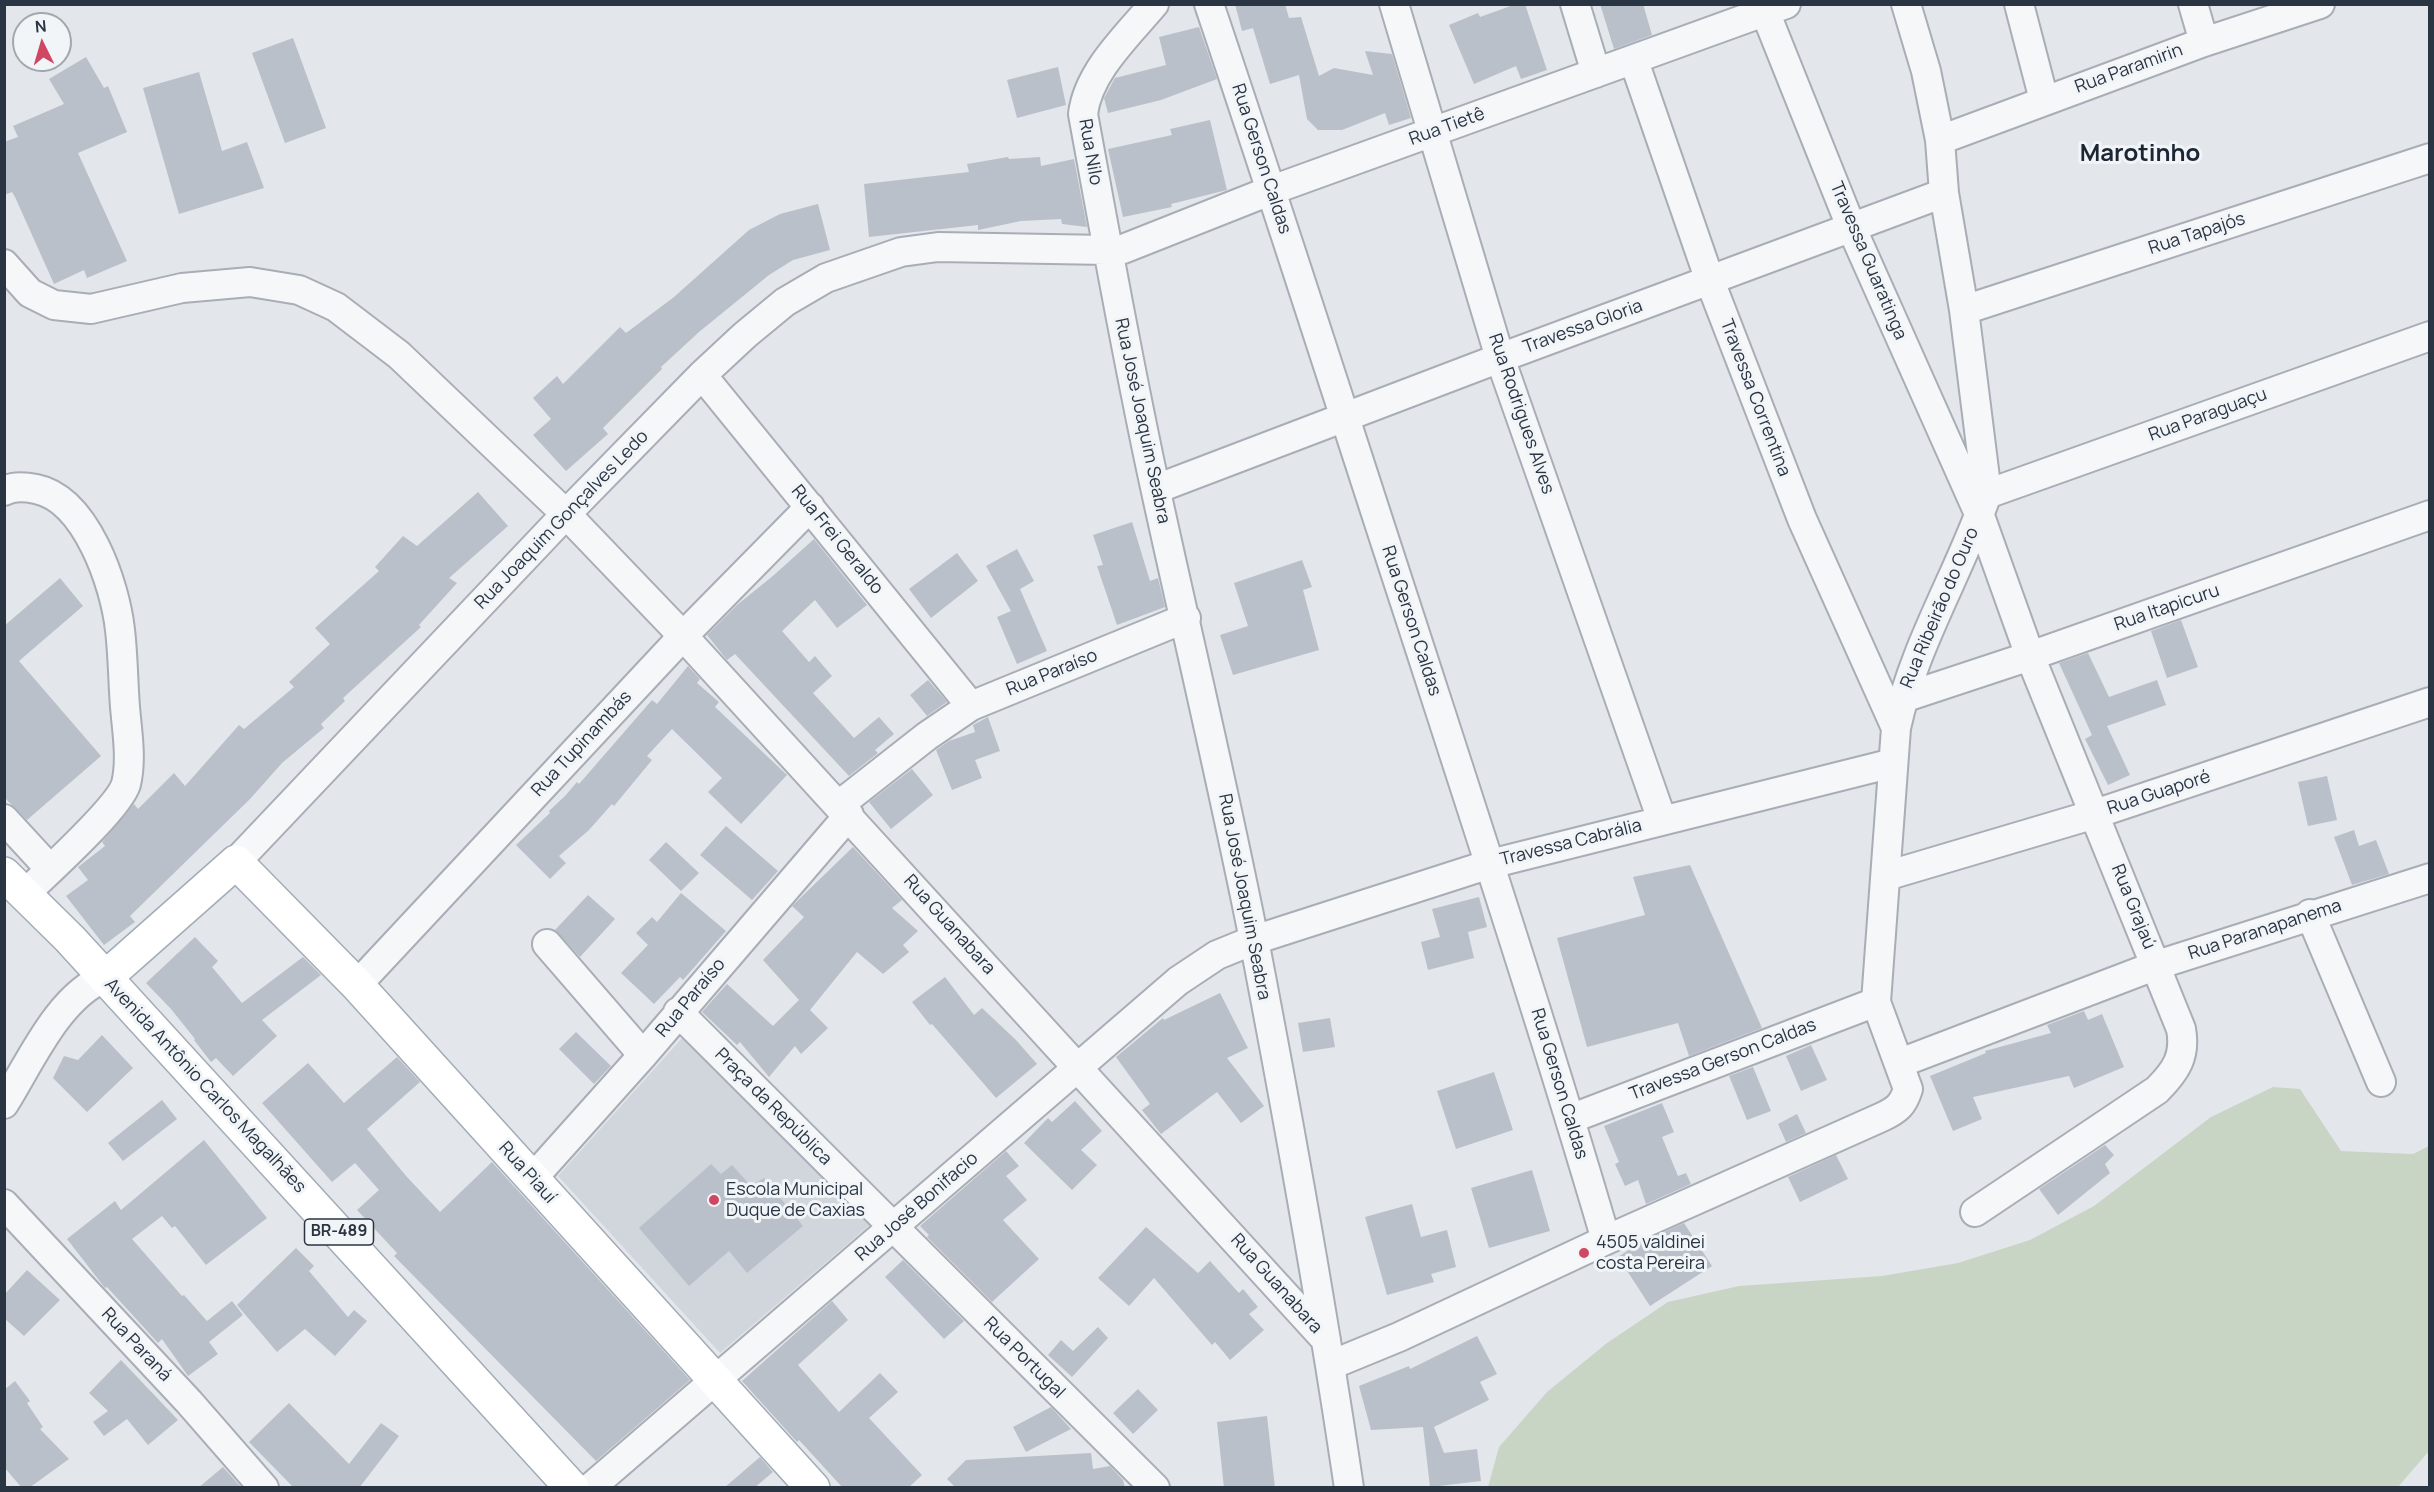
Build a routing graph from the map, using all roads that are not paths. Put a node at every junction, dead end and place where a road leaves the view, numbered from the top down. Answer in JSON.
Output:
{"nodes":[{"id":1,"x":1154,"y":4,"type":"edge"},
{"id":2,"x":1209,"y":4,"type":"edge"},
{"id":3,"x":1394,"y":4,"type":"edge"},
{"id":4,"x":1575,"y":4,"type":"edge"},
{"id":5,"x":1906,"y":4,"type":"edge"},
{"id":6,"x":2019,"y":4,"type":"edge"},
{"id":7,"x":2193,"y":4,"type":"edge"},
{"id":8,"x":2320,"y":4,"type":"edge"},
{"id":9,"x":1772,"y":7,"type":"edge"},
{"id":10,"x":2204,"y":42,"type":"junction"},
{"id":11,"x":1634,"y":61,"type":"junction"},
{"id":12,"x":1596,"y":73,"type":"junction"},
{"id":13,"x":2044,"y":100,"type":"junction"},
{"id":14,"x":1434,"y":132,"type":"junction"},
{"id":15,"x":1940,"y":140,"type":"junction"},
{"id":16,"x":2430,"y":158,"type":"edge"},
{"id":17,"x":1272,"y":190,"type":"junction"},
{"id":18,"x":1944,"y":193,"type":"junction"},
{"id":19,"x":1852,"y":229,"type":"junction"},
{"id":20,"x":1107,"y":250,"type":"junction"},
{"id":21,"x":4,"y":264,"type":"edge"},
{"id":22,"x":1710,"y":280,"type":"junction"},
{"id":23,"x":1119,"y":309,"type":"joint"},
{"id":24,"x":1964,"y":310,"type":"junction"},
{"id":25,"x":2430,"y":336,"type":"edge"},
{"id":26,"x":1500,"y":358,"type":"junction"},
{"id":27,"x":702,"y":375,"type":"junction"},
{"id":28,"x":1345,"y":418,"type":"junction"},
{"id":29,"x":1156,"y":489,"type":"junction"},
{"id":30,"x":4,"y":491,"type":"edge"},
{"id":31,"x":1983,"y":505,"type":"junction"},
{"id":32,"x":810,"y":507,"type":"junction"},
{"id":33,"x":567,"y":514,"type":"junction"},
{"id":34,"x":2430,"y":515,"type":"edge"},
{"id":35,"x":1186,"y":618,"type":"junction"},
{"id":36,"x":683,"y":636,"type":"junction"},
{"id":37,"x":2030,"y":656,"type":"junction"},
{"id":38,"x":1902,"y":698,"type":"junction"},
{"id":39,"x":2430,"y":702,"type":"edge"},
{"id":40,"x":971,"y":706,"type":"junction"},
{"id":41,"x":1896,"y":728,"type":"junction"},
{"id":42,"x":1893,"y":763,"type":"junction"},
{"id":43,"x":844,"y":810,"type":"junction"},
{"id":44,"x":2095,"y":814,"type":"junction"},
{"id":45,"x":4,"y":819,"type":"edge"},
{"id":46,"x":1662,"y":820,"type":"junction"},
{"id":47,"x":236,"y":862,"type":"junction"},
{"id":48,"x":1490,"y":864,"type":"junction"},
{"id":49,"x":50,"y":869,"type":"junction"},
{"id":50,"x":1886,"y":876,"type":"junction"},
{"id":51,"x":2430,"y":878,"type":"edge"},
{"id":52,"x":15,"y":884,"type":"edge"},
{"id":53,"x":2310,"y":914,"type":"junction"},
{"id":54,"x":1254,"y":940,"type":"junction"},
{"id":55,"x":547,"y":944,"type":"dead end"},
{"id":56,"x":2157,"y":965,"type":"junction"},
{"id":57,"x":106,"y":977,"type":"junction"},
{"id":58,"x":357,"y":985,"type":"junction"},
{"id":59,"x":1876,"y":1002,"type":"junction"},
{"id":60,"x":678,"y":1012,"type":"junction"},
{"id":61,"x":643,"y":1055,"type":"junction"},
{"id":62,"x":1900,"y":1063,"type":"junction"},
{"id":63,"x":1079,"y":1068,"type":"junction"},
{"id":64,"x":2381,"y":1082,"type":"dead end"},
{"id":65,"x":4,"y":1104,"type":"edge"},
{"id":66,"x":1570,"y":1119,"type":"junction"},
{"id":67,"x":532,"y":1179,"type":"junction"},
{"id":68,"x":4,"y":1204,"type":"edge"},
{"id":69,"x":1975,"y":1212,"type":"dead end"},
{"id":70,"x":894,"y":1228,"type":"junction"},
{"id":71,"x":1606,"y":1240,"type":"junction"},
{"id":72,"x":1328,"y":1353,"type":"junction"},
{"id":73,"x":714,"y":1381,"type":"junction"},
{"id":74,"x":264,"y":1488,"type":"edge"},
{"id":75,"x":572,"y":1488,"type":"edge"},
{"id":76,"x":590,"y":1488,"type":"edge"},
{"id":77,"x":813,"y":1488,"type":"edge"},
{"id":78,"x":1155,"y":1488,"type":"edge"},
{"id":79,"x":1349,"y":1488,"type":"edge"}],
"edges":[{"from":1,"to":20,"type":"street","name":"Rua Nilo"},
{"from":2,"to":17,"type":"street","name":"Rua Gerson Caldas"},
{"from":3,"to":14,"type":"street","name":"Rua Rodrigues Alves"},
{"from":4,"to":12,"type":"street"},
{"from":5,"to":15,"type":"street"},
{"from":6,"to":13,"type":"street"},
{"from":7,"to":10,"type":"street"},
{"from":8,"to":10,"type":"street","name":"Rua Paramirin"},
{"from":9,"to":11,"type":"street","name":"Rua Tietê"},
{"from":9,"to":19,"type":"street","name":"Travessa Guaratinga"},
{"from":10,"to":13,"type":"street","name":"Rua Paramirin"},
{"from":11,"to":12,"type":"street","name":"Rua Tietê"},
{"from":11,"to":22,"type":"street","name":"Travessa Correntina"},
{"from":12,"to":14,"type":"street","name":"Rua Tietê"},
{"from":13,"to":15,"type":"street","name":"Rua Paramirin"},
{"from":14,"to":17,"type":"street","name":"Rua Tietê"},
{"from":14,"to":26,"type":"street","name":"Rua Rodrigues Alves"},
{"from":15,"to":18,"type":"street"},
{"from":16,"to":24,"type":"street","name":"Rua Tapajós"},
{"from":17,"to":20,"type":"street","name":"Rua Tietê"},
{"from":17,"to":28,"type":"street","name":"Rua Gerson Caldas"},
{"from":18,"to":19,"type":"street","name":"Travessa Gloria"},
{"from":18,"to":24,"type":"street"},
{"from":19,"to":22,"type":"street","name":"Travessa Gloria"},
{"from":19,"to":31,"type":"street","name":"Travessa Guaratinga"},
{"from":20,"to":23,"type":"street","name":"Rua Nilo"},
{"from":20,"to":27,"type":"street","name":"Rua Joaquim Gonçalves Ledo"},
{"from":21,"to":33,"type":"street","name":"Rua Guanabara"},
{"from":22,"to":26,"type":"street","name":"Travessa Gloria"},
{"from":22,"to":41,"type":"street","name":"Travessa Correntina"},
{"from":23,"to":29,"type":"street","name":"Rua José Joaquim Seabra"},
{"from":24,"to":31,"type":"street"},
{"from":25,"to":31,"type":"street","name":"Rua Paraguaçu"},
{"from":26,"to":28,"type":"street","name":"Travessa Gloria"},
{"from":26,"to":46,"type":"street","name":"Rua Rodrigues Alves"},
{"from":27,"to":32,"type":"street","name":"Rua Frei Geraldo"},
{"from":27,"to":33,"type":"street","name":"Rua Joaquim Gonçalves Ledo"},
{"from":28,"to":29,"type":"street","name":"Travessa Gloria"},
{"from":28,"to":48,"type":"street","name":"Rua Gerson Caldas"},
{"from":29,"to":35,"type":"street","name":"Rua José Joaquim Seabra"},
{"from":30,"to":49,"type":"street"},
{"from":31,"to":37,"type":"street","name":"Rua Grajaú"},
{"from":31,"to":38,"type":"street","name":"Rua Ribeirão do Ouro"},
{"from":32,"to":36,"type":"street","name":"Rua Tupinambás"},
{"from":32,"to":40,"type":"street","name":"Rua Frei Geraldo"},
{"from":33,"to":36,"type":"street","name":"Rua Guanabara"},
{"from":33,"to":47,"type":"street","name":"Rua Joaquim Gonçalves Ledo"},
{"from":34,"to":37,"type":"street","name":"Rua Itapicuru"},
{"from":35,"to":40,"type":"street","name":"Rua Paraíso"},
{"from":35,"to":54,"type":"street","name":"Rua José Joaquim Seabra"},
{"from":36,"to":43,"type":"street","name":"Rua Guanabara"},
{"from":36,"to":58,"type":"street","name":"Rua Tupinambás"},
{"from":37,"to":38,"type":"street","name":"Rua Itapicuru"},
{"from":37,"to":44,"type":"street","name":"Rua Grajaú"},
{"from":38,"to":41,"type":"street","name":"Rua Ribeirão do Ouro"},
{"from":39,"to":44,"type":"street","name":"Rua Guaporé"},
{"from":40,"to":43,"type":"street","name":"Rua Paraíso"},
{"from":41,"to":42,"type":"street","name":"Rua Ribeirão do Ouro"},
{"from":42,"to":46,"type":"street","name":"Travessa Cabrália"},
{"from":42,"to":50,"type":"street","name":"Rua Ribeirão do Ouro"},
{"from":43,"to":60,"type":"street","name":"Rua Paraíso"},
{"from":43,"to":63,"type":"street","name":"Rua Guanabara"},
{"from":44,"to":50,"type":"street","name":"Rua Guaporé"},
{"from":44,"to":56,"type":"street","name":"Rua Grajaú"},
{"from":45,"to":49,"type":"street"},
{"from":46,"to":48,"type":"street","name":"Travessa Cabrália"},
{"from":47,"to":57,"type":"main road","name":"Rua Joaquim Gonçalves Ledo"},
{"from":47,"to":58,"type":"main road","name":"Rua Piauí"},
{"from":48,"to":54,"type":"street","name":"Travessa Cabrália"},
{"from":48,"to":66,"type":"street","name":"Rua Gerson Caldas"},
{"from":49,"to":52,"type":"street"},
{"from":50,"to":59,"type":"street","name":"Rua Ribeirão do Ouro"},
{"from":51,"to":53,"type":"street","name":"Rua Paranapanema"},
{"from":52,"to":57,"type":"main road","name":"Avenida Antônio Carlos Magalhães","number":"BR-489"},
{"from":53,"to":56,"type":"street","name":"Rua Paranapanema"},
{"from":53,"to":64,"type":"street"},
{"from":54,"to":63,"type":"street","name":"Rua José Bonifacio"},
{"from":54,"to":72,"type":"street","name":"Rua José Joaquim Seabra"},
{"from":55,"to":61,"type":"street"},
{"from":56,"to":62,"type":"street","name":"Rua Paranapanema"},
{"from":56,"to":69,"type":"street","name":"Rua Grajaú"},
{"from":57,"to":65,"type":"street"},
{"from":57,"to":75,"type":"main road","name":"Avenida Antônio Carlos Magalhães","number":"BR-489"},
{"from":58,"to":67,"type":"main road","name":"Rua Piauí"},
{"from":59,"to":62,"type":"street","name":"Rua Ribeirão do Ouro"},
{"from":59,"to":66,"type":"street","name":"Travessa Gerson Caldas"},
{"from":60,"to":61,"type":"street","name":"Rua Paraíso"},
{"from":60,"to":70,"type":"street","name":"Praça da República"},
{"from":61,"to":67,"type":"street","name":"Rua Paraíso"},
{"from":62,"to":71,"type":"street","name":"Rua Ribeirão do Ouro"},
{"from":63,"to":70,"type":"street","name":"Rua José Bonifacio"},
{"from":63,"to":72,"type":"street","name":"Rua Guanabara"},
{"from":66,"to":71,"type":"street","name":"Rua Gerson Caldas"},
{"from":67,"to":73,"type":"main road","name":"Rua Piauí"},
{"from":68,"to":74,"type":"street","name":"Rua Paraná"},
{"from":70,"to":73,"type":"street","name":"Rua José Bonifacio"},
{"from":70,"to":78,"type":"street","name":"Rua Portugal"},
{"from":71,"to":72,"type":"street","name":"Rua Ribeirão do Ouro"},
{"from":72,"to":79,"type":"street","name":"Rua José Joaquim Seabra"},
{"from":73,"to":76,"type":"street","name":"Rua José Bonifacio"},
{"from":73,"to":77,"type":"main road","name":"Rua Piauí"}]}
